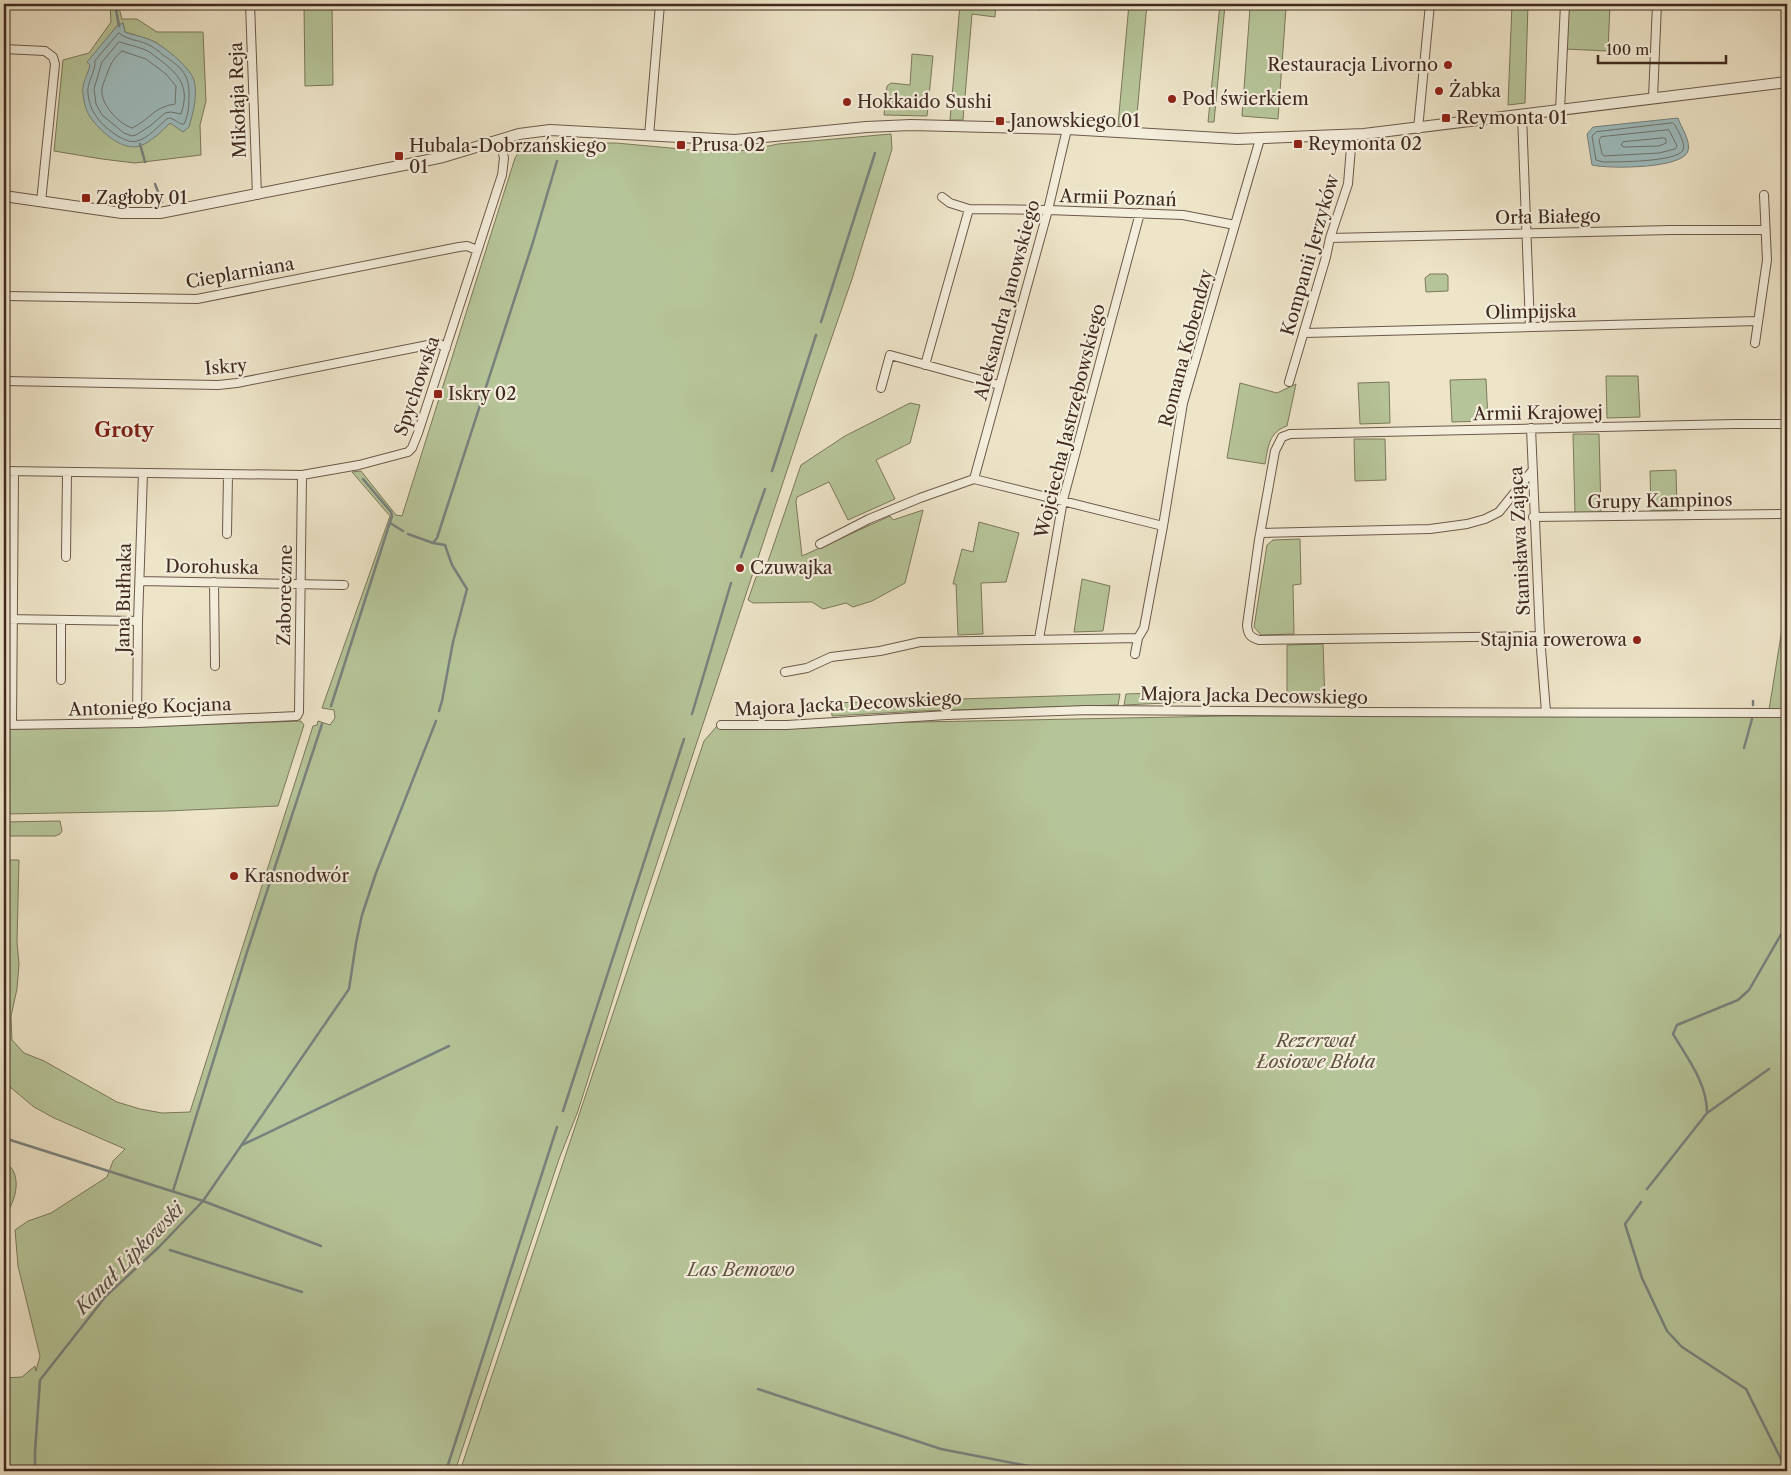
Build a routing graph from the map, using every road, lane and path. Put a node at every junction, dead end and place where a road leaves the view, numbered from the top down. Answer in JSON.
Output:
{"nodes":[{"id":1,"x":250,"y":4,"type":"edge"},
{"id":2,"x":660,"y":4,"type":"edge"},
{"id":3,"x":1430,"y":4,"type":"edge"},
{"id":4,"x":1565,"y":4,"type":"edge"},
{"id":5,"x":1657,"y":4,"type":"edge"},
{"id":6,"x":4,"y":49,"type":"edge"},
{"id":7,"x":1787,"y":82,"type":"edge"},
{"id":8,"x":1653,"y":98,"type":"junction"},
{"id":9,"x":1560,"y":110,"type":"junction"},
{"id":10,"x":1522,"y":115,"type":"junction"},
{"id":11,"x":1418,"y":128,"type":"junction"},
{"id":12,"x":1066,"y":129,"type":"junction"},
{"id":13,"x":649,"y":136,"type":"junction"},
{"id":14,"x":1352,"y":136,"type":"junction"},
{"id":15,"x":1260,"y":139,"type":"junction"},
{"id":16,"x":500,"y":140,"type":"junction"},
{"id":17,"x":257,"y":195,"type":"junction"},
{"id":18,"x":1764,"y":195,"type":"dead end"},
{"id":19,"x":4,"y":196,"type":"edge"},
{"id":20,"x":942,"y":197,"type":"dead end"},
{"id":21,"x":41,"y":202,"type":"junction"},
{"id":22,"x":969,"y":209,"type":"junction"},
{"id":23,"x":1048,"y":210,"type":"junction"},
{"id":24,"x":1140,"y":213,"type":"junction"},
{"id":25,"x":1235,"y":225,"type":"junction"},
{"id":26,"x":1765,"y":230,"type":"junction"},
{"id":27,"x":1527,"y":232,"type":"junction"},
{"id":28,"x":1330,"y":238,"type":"junction"},
{"id":29,"x":477,"y":250,"type":"junction"},
{"id":30,"x":4,"y":296,"type":"edge"},
{"id":31,"x":1758,"y":321,"type":"junction"},
{"id":32,"x":1530,"y":327,"type":"junction"},
{"id":33,"x":1305,"y":333,"type":"junction"},
{"id":34,"x":1755,"y":343,"type":"dead end"},
{"id":35,"x":446,"y":348,"type":"junction"},
{"id":36,"x":925,"y":365,"type":"junction"},
{"id":37,"x":4,"y":381,"type":"edge"},
{"id":38,"x":1289,"y":382,"type":"dead end"},
{"id":39,"x":999,"y":385,"type":"junction"},
{"id":40,"x":881,"y":388,"type":"dead end"},
{"id":41,"x":1787,"y":424,"type":"edge"},
{"id":42,"x":1531,"y":428,"type":"junction"},
{"id":43,"x":4,"y":471,"type":"edge"},
{"id":44,"x":14,"y":471,"type":"junction"},
{"id":45,"x":1532,"y":471,"type":"junction"},
{"id":46,"x":67,"y":472,"type":"junction"},
{"id":47,"x":143,"y":474,"type":"junction"},
{"id":48,"x":228,"y":475,"type":"junction"},
{"id":49,"x":302,"y":475,"type":"junction"},
{"id":50,"x":974,"y":479,"type":"junction"},
{"id":51,"x":1063,"y":500,"type":"junction"},
{"id":52,"x":1787,"y":514,"type":"edge"},
{"id":53,"x":1534,"y":517,"type":"junction"},
{"id":54,"x":1163,"y":526,"type":"junction"},
{"id":55,"x":1261,"y":533,"type":"junction"},
{"id":56,"x":227,"y":534,"type":"dead end"},
{"id":57,"x":820,"y":544,"type":"dead end"},
{"id":58,"x":66,"y":557,"type":"dead end"},
{"id":59,"x":140,"y":581,"type":"junction"},
{"id":60,"x":214,"y":582,"type":"junction"},
{"id":61,"x":300,"y":582,"type":"junction"},
{"id":62,"x":344,"y":585,"type":"dead end"},
{"id":63,"x":4,"y":619,"type":"edge"},
{"id":64,"x":13,"y":619,"type":"junction"},
{"id":65,"x":61,"y":620,"type":"junction"},
{"id":66,"x":138,"y":621,"type":"junction"},
{"id":67,"x":1540,"y":636,"type":"junction"},
{"id":68,"x":1138,"y":638,"type":"junction"},
{"id":69,"x":1039,"y":639,"type":"junction"},
{"id":70,"x":1135,"y":654,"type":"dead end"},
{"id":71,"x":215,"y":666,"type":"dead end"},
{"id":72,"x":785,"y":672,"type":"dead end"},
{"id":73,"x":61,"y":680,"type":"dead end"},
{"id":74,"x":1546,"y":712,"type":"junction"},
{"id":75,"x":1787,"y":713,"type":"edge"},
{"id":76,"x":297,"y":716,"type":"joint"},
{"id":77,"x":137,"y":723,"type":"junction"},
{"id":78,"x":8,"y":725,"type":"edge"},
{"id":79,"x":720,"y":725,"type":"dead end"}],
"edges":[{"from":1,"to":17,"type":"street","name":"Mikołaja Reja"},
{"from":2,"to":13,"type":"street"},
{"from":3,"to":11,"type":"street"},
{"from":4,"to":9,"type":"street"},
{"from":5,"to":8,"type":"street"},
{"from":6,"to":21,"type":"street"},
{"from":7,"to":8,"type":"street"},
{"from":8,"to":9,"type":"street"},
{"from":9,"to":10,"type":"street"},
{"from":10,"to":11,"type":"street"},
{"from":10,"to":27,"type":"street"},
{"from":11,"to":14,"type":"street"},
{"from":12,"to":13,"type":"street"},
{"from":12,"to":15,"type":"street"},
{"from":12,"to":23,"type":"street","name":"Aleksandra Janowskiego"},
{"from":13,"to":16,"type":"street"},
{"from":14,"to":15,"type":"street"},
{"from":14,"to":28,"type":"street","name":"Kompanii Jerzyków"},
{"from":15,"to":25,"type":"street","name":"Romana Kobendzy"},
{"from":16,"to":17,"type":"street"},
{"from":16,"to":29,"type":"street","name":"Spychowska"},
{"from":17,"to":21,"type":"street"},
{"from":18,"to":26,"type":"street"},
{"from":19,"to":21,"type":"street"},
{"from":20,"to":22,"type":"street","name":"Armii Poznań"},
{"from":22,"to":23,"type":"street","name":"Armii Poznań"},
{"from":22,"to":36,"type":"street"},
{"from":23,"to":24,"type":"street","name":"Armii Poznań"},
{"from":23,"to":39,"type":"street","name":"Aleksandra Janowskiego"},
{"from":24,"to":25,"type":"street","name":"Armii Poznań"},
{"from":24,"to":51,"type":"street","name":"Wojciecha Jastrzębowskiego"},
{"from":25,"to":54,"type":"street","name":"Romana Kobendzy"},
{"from":26,"to":27,"type":"street","name":"Orła Białego"},
{"from":26,"to":31,"type":"street"},
{"from":27,"to":28,"type":"street","name":"Orła Białego"},
{"from":27,"to":32,"type":"street"},
{"from":28,"to":33,"type":"street","name":"Kompanii Jerzyków"},
{"from":29,"to":30,"type":"street","name":"Cieplarniana"},
{"from":29,"to":35,"type":"street","name":"Spychowska"},
{"from":31,"to":32,"type":"street","name":"Olimpijska"},
{"from":31,"to":34,"type":"street"},
{"from":32,"to":33,"type":"street","name":"Olimpijska"},
{"from":33,"to":38,"type":"street","name":"Kompanii Jerzyków"},
{"from":35,"to":37,"type":"street","name":"Iskry"},
{"from":35,"to":49,"type":"street","name":"Spychowska"},
{"from":36,"to":39,"type":"street"},
{"from":36,"to":40,"type":"street"},
{"from":39,"to":50,"type":"street","name":"Aleksandra Janowskiego"},
{"from":41,"to":42,"type":"street","name":"Armii Krajowej"},
{"from":42,"to":45,"type":"street","name":"Stanisława Zająca"},
{"from":42,"to":55,"type":"street","name":"Armii Krajowej"},
{"from":43,"to":44,"type":"street","name":"Spychowska"},
{"from":44,"to":46,"type":"street","name":"Spychowska"},
{"from":44,"to":64,"type":"street"},
{"from":45,"to":53,"type":"street","name":"Stanisława Zająca"},
{"from":45,"to":55,"type":"street"},
{"from":46,"to":47,"type":"street","name":"Spychowska"},
{"from":46,"to":58,"type":"street"},
{"from":47,"to":48,"type":"street","name":"Spychowska"},
{"from":47,"to":59,"type":"street","name":"Jana Bułhaka"},
{"from":48,"to":49,"type":"street","name":"Spychowska"},
{"from":48,"to":56,"type":"street"},
{"from":49,"to":61,"type":"street","name":"Zaboreczne"},
{"from":50,"to":51,"type":"street"},
{"from":50,"to":57,"type":"street"},
{"from":51,"to":54,"type":"street"},
{"from":51,"to":69,"type":"street","name":"Wojciecha Jastrzębowskiego"},
{"from":52,"to":53,"type":"street","name":"Grupy Kampinos"},
{"from":53,"to":67,"type":"street","name":"Stanisława Zająca"},
{"from":54,"to":68,"type":"street","name":"Romana Kobendzy"},
{"from":55,"to":67,"type":"street"},
{"from":59,"to":60,"type":"street","name":"Dorohuska"},
{"from":59,"to":66,"type":"street","name":"Jana Bułhaka"},
{"from":60,"to":61,"type":"street","name":"Dorohuska"},
{"from":60,"to":71,"type":"street"},
{"from":61,"to":62,"type":"street","name":"Dorohuska"},
{"from":61,"to":76,"type":"street","name":"Zaboreczne"},
{"from":63,"to":64,"type":"street"},
{"from":64,"to":65,"type":"street"},
{"from":64,"to":78,"type":"street"},
{"from":65,"to":66,"type":"street"},
{"from":65,"to":73,"type":"street"},
{"from":66,"to":77,"type":"street","name":"Jana Bułhaka"},
{"from":67,"to":74,"type":"street","name":"Stanisława Zająca"},
{"from":68,"to":69,"type":"street"},
{"from":68,"to":70,"type":"street","name":"Romana Kobendzy"},
{"from":69,"to":72,"type":"street"},
{"from":74,"to":75,"type":"street","name":"Majora Jacka Decowskiego"},
{"from":74,"to":79,"type":"street","name":"Majora Jacka Decowskiego"},
{"from":76,"to":77,"type":"street","name":"Antoniego Kocjana"},
{"from":77,"to":78,"type":"street","name":"Antoniego Kocjana"}]}
